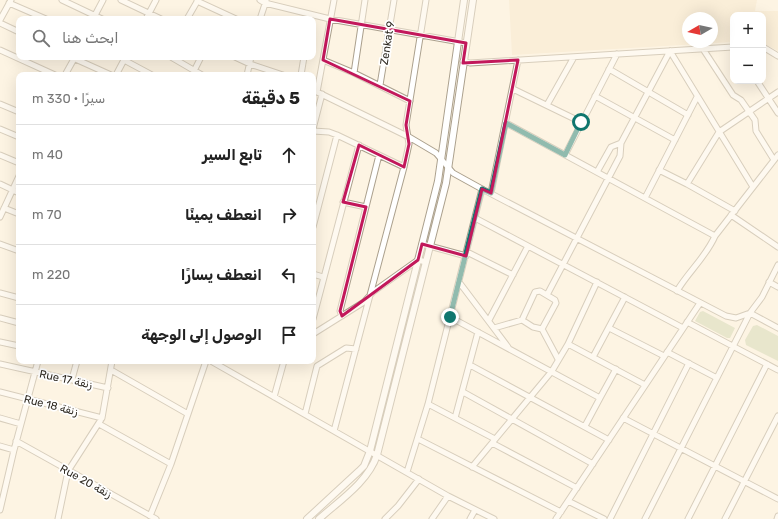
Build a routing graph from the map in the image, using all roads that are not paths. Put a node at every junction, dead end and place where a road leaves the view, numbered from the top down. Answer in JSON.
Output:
{"nodes":[{"id":1,"x":62,"y":0,"type":"edge"},
{"id":2,"x":103,"y":0,"type":"edge"},
{"id":3,"x":121,"y":0,"type":"edge"},
{"id":4,"x":155,"y":0,"type":"edge"},
{"id":5,"x":198,"y":0,"type":"edge"},
{"id":6,"x":334,"y":0,"type":"edge"},
{"id":7,"x":365,"y":0,"type":"edge"},
{"id":8,"x":394,"y":0,"type":"edge"},
{"id":9,"x":426,"y":0,"type":"edge"},
{"id":10,"x":464,"y":0,"type":"edge"},
{"id":11,"x":473,"y":0,"type":"edge"},
{"id":12,"x":10,"y":1,"type":"edge"},
{"id":13,"x":264,"y":1,"type":"edge"},
{"id":14,"x":149,"y":13,"type":"junction"},
{"id":15,"x":40,"y":16,"type":"edge"},
{"id":16,"x":92,"y":16,"type":"edge"},
{"id":17,"x":95,"y":16,"type":"edge"},
{"id":18,"x":148,"y":16,"type":"edge"},
{"id":19,"x":155,"y":16,"type":"edge"},
{"id":20,"x":189,"y":16,"type":"edge"},
{"id":21,"x":230,"y":16,"type":"edge"},
{"id":22,"x":261,"y":16,"type":"edge"},
{"id":23,"x":311,"y":16,"type":"edge"},
{"id":24,"x":316,"y":17,"type":"edge"},
{"id":25,"x":330,"y":19,"type":"junction"},
{"id":26,"x":0,"y":20,"type":"edge"},
{"id":27,"x":0,"y":23,"type":"edge"},
{"id":28,"x":362,"y":25,"type":"junction"},
{"id":29,"x":389,"y":29,"type":"junction"},
{"id":30,"x":16,"y":31,"type":"edge"},
{"id":31,"x":421,"y":35,"type":"junction"},
{"id":32,"x":457,"y":41,"type":"junction"},
{"id":33,"x":466,"y":43,"type":"junction"},
{"id":34,"x":730,"y":48,"type":"edge"},
{"id":35,"x":765,"y":48,"type":"edge"},
{"id":36,"x":703,"y":49,"type":"junction"},
{"id":37,"x":0,"y":50,"type":"edge"},
{"id":38,"x":670,"y":51,"type":"junction"},
{"id":39,"x":617,"y":54,"type":"junction"},
{"id":40,"x":778,"y":56,"type":"edge"},
{"id":41,"x":16,"y":57,"type":"edge"},
{"id":42,"x":574,"y":57,"type":"junction"},
{"id":43,"x":22,"y":60,"type":"edge"},
{"id":44,"x":72,"y":60,"type":"edge"},
{"id":45,"x":77,"y":60,"type":"edge"},
{"id":46,"x":124,"y":60,"type":"edge"},
{"id":47,"x":128,"y":60,"type":"edge"},
{"id":48,"x":175,"y":60,"type":"edge"},
{"id":49,"x":200,"y":60,"type":"edge"},
{"id":50,"x":241,"y":60,"type":"edge"},
{"id":51,"x":251,"y":60,"type":"edge"},
{"id":52,"x":304,"y":60,"type":"edge"},
{"id":53,"x":323,"y":60,"type":"junction"},
{"id":54,"x":518,"y":60,"type":"junction"},
{"id":55,"x":463,"y":61,"type":"junction"},
{"id":56,"x":250,"y":64,"type":"junction"},
{"id":57,"x":609,"y":69,"type":"junction"},
{"id":58,"x":48,"y":72,"type":"edge"},
{"id":59,"x":66,"y":72,"type":"edge"},
{"id":60,"x":104,"y":72,"type":"edge"},
{"id":61,"x":118,"y":72,"type":"edge"},
{"id":62,"x":147,"y":72,"type":"edge"},
{"id":63,"x":192,"y":72,"type":"edge"},
{"id":64,"x":194,"y":72,"type":"edge"},
{"id":65,"x":248,"y":72,"type":"edge"},
{"id":66,"x":274,"y":72,"type":"edge"},
{"id":67,"x":302,"y":72,"type":"edge"},
{"id":68,"x":354,"y":73,"type":"junction"},
{"id":69,"x":759,"y":84,"type":"edge"},
{"id":70,"x":380,"y":85,"type":"junction"},
{"id":71,"x":513,"y":89,"type":"junction"},
{"id":72,"x":317,"y":92,"type":"edge"},
{"id":73,"x":649,"y":92,"type":"junction"},
{"id":74,"x":778,"y":92,"type":"edge"},
{"id":75,"x":595,"y":96,"type":"junction"},
{"id":76,"x":697,"y":97,"type":"junction"},
{"id":77,"x":768,"y":98,"type":"junction"},
{"id":78,"x":410,"y":101,"type":"junction"},
{"id":79,"x":0,"y":104,"type":"edge"},
{"id":80,"x":547,"y":105,"type":"junction"},
{"id":81,"x":16,"y":111,"type":"edge"},
{"id":82,"x":749,"y":111,"type":"junction"},
{"id":83,"x":778,"y":113,"type":"edge"},
{"id":84,"x":688,"y":115,"type":"junction"},
{"id":85,"x":635,"y":119,"type":"junction"},
{"id":86,"x":581,"y":122,"type":"junction"},
{"id":87,"x":506,"y":123,"type":"junction"},
{"id":88,"x":0,"y":129,"type":"edge"},
{"id":89,"x":316,"y":130,"type":"edge"},
{"id":90,"x":719,"y":132,"type":"junction"},
{"id":91,"x":337,"y":135,"type":"junction"},
{"id":92,"x":16,"y":136,"type":"edge"},
{"id":93,"x":409,"y":137,"type":"junction"},
{"id":94,"x":675,"y":140,"type":"junction"},
{"id":95,"x":620,"y":143,"type":"junction"},
{"id":96,"x":359,"y":145,"type":"junction"},
{"id":97,"x":778,"y":154,"type":"edge"},
{"id":98,"x":0,"y":155,"type":"edge"},
{"id":99,"x":379,"y":155,"type":"junction"},
{"id":100,"x":565,"y":155,"type":"junction"},
{"id":101,"x":441,"y":159,"type":"junction"},
{"id":102,"x":773,"y":161,"type":"junction"},
{"id":103,"x":16,"y":162,"type":"edge"},
{"id":104,"x":778,"y":166,"type":"edge"},
{"id":105,"x":404,"y":167,"type":"junction"},
{"id":106,"x":447,"y":167,"type":"junction"},
{"id":107,"x":659,"y":170,"type":"junction"},
{"id":108,"x":597,"y":172,"type":"junction"},
{"id":109,"x":608,"y":178,"type":"junction"},
{"id":110,"x":16,"y":182,"type":"edge"},
{"id":111,"x":0,"y":184,"type":"edge"},
{"id":112,"x":687,"y":184,"type":"junction"},
{"id":113,"x":753,"y":187,"type":"junction"},
{"id":114,"x":482,"y":189,"type":"junction"},
{"id":115,"x":12,"y":190,"type":"junction"},
{"id":116,"x":16,"y":192,"type":"edge"},
{"id":117,"x":491,"y":193,"type":"junction"},
{"id":118,"x":645,"y":198,"type":"junction"},
{"id":119,"x":343,"y":202,"type":"junction"},
{"id":120,"x":366,"y":207,"type":"junction"},
{"id":121,"x":4,"y":208,"type":"junction"},
{"id":122,"x":16,"y":213,"type":"edge"},
{"id":123,"x":733,"y":213,"type":"junction"},
{"id":124,"x":316,"y":216,"type":"edge"},
{"id":125,"x":0,"y":217,"type":"edge"},
{"id":126,"x":475,"y":218,"type":"junction"},
{"id":127,"x":715,"y":236,"type":"junction"},
{"id":128,"x":576,"y":238,"type":"junction"},
{"id":129,"x":0,"y":244,"type":"edge"},
{"id":130,"x":422,"y":244,"type":"junction"},
{"id":131,"x":528,"y":246,"type":"junction"},
{"id":132,"x":431,"y":247,"type":"junction"},
{"id":133,"x":778,"y":247,"type":"edge"},
{"id":134,"x":16,"y":250,"type":"edge"},
{"id":135,"x":467,"y":254,"type":"junction"},
{"id":136,"x":418,"y":260,"type":"junction"},
{"id":137,"x":426,"y":262,"type":"junction"},
{"id":138,"x":562,"y":264,"type":"junction"},
{"id":139,"x":778,"y":265,"type":"edge"},
{"id":140,"x":316,"y":275,"type":"edge"},
{"id":141,"x":513,"y":275,"type":"junction"},
{"id":142,"x":323,"y":277,"type":"junction"},
{"id":143,"x":459,"y":282,"type":"junction"},
{"id":144,"x":597,"y":282,"type":"junction"},
{"id":145,"x":769,"y":282,"type":"junction"},
{"id":146,"x":778,"y":287,"type":"edge"},
{"id":147,"x":677,"y":291,"type":"junction"},
{"id":148,"x":373,"y":292,"type":"junction"},
{"id":149,"x":0,"y":293,"type":"edge"},
{"id":150,"x":547,"y":295,"type":"junction"},
{"id":151,"x":16,"y":297,"type":"edge"},
{"id":152,"x":625,"y":297,"type":"junction"},
{"id":153,"x":700,"y":303,"type":"junction"},
{"id":154,"x":316,"y":306,"type":"edge"},
{"id":155,"x":750,"y":313,"type":"junction"},
{"id":156,"x":342,"y":316,"type":"junction"},
{"id":157,"x":450,"y":317,"type":"junction"},
{"id":158,"x":0,"y":318,"type":"edge"},
{"id":159,"x":489,"y":320,"type":"junction"},
{"id":160,"x":522,"y":320,"type":"junction"},
{"id":161,"x":16,"y":322,"type":"edge"},
{"id":162,"x":687,"y":322,"type":"junction"},
{"id":163,"x":494,"y":328,"type":"junction"},
{"id":164,"x":609,"y":328,"type":"junction"},
{"id":165,"x":683,"y":328,"type":"junction"},
{"id":166,"x":778,"y":328,"type":"edge"},
{"id":167,"x":542,"y":329,"type":"junction"},
{"id":168,"x":316,"y":332,"type":"edge"},
{"id":169,"x":478,"y":332,"type":"junction"},
{"id":170,"x":0,"y":342,"type":"edge"},
{"id":171,"x":568,"y":344,"type":"junction"},
{"id":172,"x":16,"y":345,"type":"edge"},
{"id":173,"x":733,"y":347,"type":"junction"},
{"id":174,"x":356,"y":349,"type":"junction"},
{"id":175,"x":509,"y":349,"type":"junction"},
{"id":176,"x":666,"y":354,"type":"junction"},
{"id":177,"x":593,"y":357,"type":"junction"},
{"id":178,"x":558,"y":359,"type":"junction"},
{"id":179,"x":689,"y":363,"type":"junction"},
{"id":180,"x":0,"y":364,"type":"edge"},
{"id":181,"x":37,"y":364,"type":"edge"},
{"id":182,"x":76,"y":364,"type":"edge"},
{"id":183,"x":112,"y":364,"type":"edge"},
{"id":184,"x":205,"y":364,"type":"edge"},
{"id":185,"x":216,"y":364,"type":"edge"},
{"id":186,"x":283,"y":364,"type":"edge"},
{"id":187,"x":767,"y":364,"type":"junction"},
{"id":188,"x":470,"y":365,"type":"junction"},
{"id":189,"x":616,"y":369,"type":"junction"},
{"id":190,"x":111,"y":370,"type":"junction"},
{"id":191,"x":778,"y":370,"type":"edge"},
{"id":192,"x":552,"y":371,"type":"junction"},
{"id":193,"x":35,"y":373,"type":"junction"},
{"id":194,"x":717,"y":378,"type":"junction"},
{"id":195,"x":72,"y":379,"type":"junction"},
{"id":196,"x":645,"y":385,"type":"junction"},
{"id":197,"x":108,"y":388,"type":"junction"},
{"id":198,"x":0,"y":392,"type":"edge"},
{"id":199,"x":463,"y":392,"type":"junction"},
{"id":200,"x":529,"y":396,"type":"junction"},
{"id":201,"x":274,"y":397,"type":"junction"},
{"id":202,"x":600,"y":398,"type":"junction"},
{"id":203,"x":28,"y":399,"type":"junction"},
{"id":204,"x":428,"y":404,"type":"junction"},
{"id":205,"x":188,"y":414,"type":"junction"},
{"id":206,"x":305,"y":414,"type":"junction"},
{"id":207,"x":778,"y":416,"type":"edge"},
{"id":208,"x":0,"y":418,"type":"edge"},
{"id":209,"x":102,"y":418,"type":"junction"},
{"id":210,"x":455,"y":418,"type":"junction"},
{"id":211,"x":623,"y":418,"type":"junction"},
{"id":212,"x":511,"y":419,"type":"junction"},
{"id":213,"x":21,"y":424,"type":"junction"},
{"id":214,"x":99,"y":424,"type":"junction"},
{"id":215,"x":585,"y":426,"type":"junction"},
{"id":216,"x":334,"y":431,"type":"junction"},
{"id":217,"x":654,"y":434,"type":"junction"},
{"id":218,"x":418,"y":439,"type":"junction"},
{"id":219,"x":609,"y":440,"type":"junction"},
{"id":220,"x":16,"y":441,"type":"junction"},
{"id":221,"x":494,"y":441,"type":"junction"},
{"id":222,"x":0,"y":446,"type":"edge"},
{"id":223,"x":681,"y":448,"type":"junction"},
{"id":224,"x":14,"y":450,"type":"junction"},
{"id":225,"x":370,"y":451,"type":"junction"},
{"id":226,"x":377,"y":455,"type":"junction"},
{"id":227,"x":171,"y":464,"type":"junction"},
{"id":228,"x":593,"y":464,"type":"junction"},
{"id":229,"x":715,"y":466,"type":"junction"},
{"id":230,"x":472,"y":467,"type":"junction"},
{"id":231,"x":68,"y":471,"type":"junction"},
{"id":232,"x":407,"y":472,"type":"junction"},
{"id":233,"x":419,"y":479,"type":"junction"},
{"id":234,"x":745,"y":482,"type":"junction"},
{"id":235,"x":577,"y":488,"type":"junction"},
{"id":236,"x":448,"y":496,"type":"junction"},
{"id":237,"x":778,"y":499,"type":"edge"},
{"id":238,"x":568,"y":501,"type":"junction"},
{"id":239,"x":0,"y":510,"type":"edge"},
{"id":240,"x":476,"y":510,"type":"junction"},
{"id":241,"x":561,"y":512,"type":"junction"},
{"id":242,"x":150,"y":516,"type":"junction"},
{"id":243,"x":778,"y":516,"type":"edge"},
{"id":244,"x":58,"y":519,"type":"edge"},
{"id":245,"x":156,"y":519,"type":"edge"},
{"id":246,"x":307,"y":519,"type":"edge"},
{"id":247,"x":319,"y":519,"type":"edge"},
{"id":248,"x":385,"y":519,"type":"edge"},
{"id":249,"x":432,"y":519,"type":"edge"},
{"id":250,"x":470,"y":519,"type":"edge"},
{"id":251,"x":494,"y":519,"type":"edge"},
{"id":252,"x":556,"y":519,"type":"edge"},
{"id":253,"x":604,"y":519,"type":"edge"},
{"id":254,"x":610,"y":519,"type":"edge"},
{"id":255,"x":645,"y":519,"type":"edge"},
{"id":256,"x":688,"y":519,"type":"edge"},
{"id":257,"x":725,"y":519,"type":"edge"},
{"id":258,"x":777,"y":519,"type":"edge"}],
"edges":[{"from":1,"to":16,"type":"street"},
{"from":2,"to":17,"type":"street"},
{"from":3,"to":14,"type":"street"},
{"from":4,"to":14,"type":"street"},
{"from":5,"to":20,"type":"street"},
{"from":5,"to":21,"type":"street"},
{"from":6,"to":25,"type":"street"},
{"from":7,"to":28,"type":"street"},
{"from":8,"to":29,"type":"street","name":"Zenkat 9"},
{"from":9,"to":31,"type":"street"},
{"from":10,"to":32,"type":"street"},
{"from":11,"to":33,"type":"street"},
{"from":12,"to":15,"type":"street"},
{"from":12,"to":26,"type":"street"},
{"from":13,"to":22,"type":"street"},
{"from":13,"to":23,"type":"street"},
{"from":14,"to":18,"type":"street"},
{"from":14,"to":19,"type":"street"},
{"from":24,"to":25,"type":"street"},
{"from":25,"to":28,"type":"street"},
{"from":25,"to":53,"type":"street"},
{"from":27,"to":30,"type":"street"},
{"from":28,"to":29,"type":"street"},
{"from":28,"to":68,"type":"street"},
{"from":29,"to":31,"type":"street"},
{"from":29,"to":70,"type":"street","name":"Zenkat 9"},
{"from":31,"to":32,"type":"street"},
{"from":31,"to":78,"type":"street"},
{"from":32,"to":33,"type":"street"},
{"from":32,"to":101,"type":"street"},
{"from":33,"to":55,"type":"street"},
{"from":34,"to":36,"type":"street"},
{"from":35,"to":40,"type":"street"},
{"from":36,"to":38,"type":"street"},
{"from":36,"to":82,"type":"street"},
{"from":37,"to":41,"type":"street"},
{"from":38,"to":39,"type":"street"},
{"from":38,"to":73,"type":"street"},
{"from":38,"to":76,"type":"street"},
{"from":39,"to":42,"type":"street"},
{"from":39,"to":57,"type":"street"},
{"from":42,"to":54,"type":"street"},
{"from":42,"to":80,"type":"street"},
{"from":43,"to":58,"type":"street"},
{"from":44,"to":59,"type":"street"},
{"from":45,"to":60,"type":"street"},
{"from":46,"to":61,"type":"street"},
{"from":47,"to":62,"type":"street"},
{"from":48,"to":63,"type":"street"},
{"from":49,"to":64,"type":"street"},
{"from":50,"to":56,"type":"street"},
{"from":51,"to":56,"type":"street"},
{"from":52,"to":67,"type":"street"},
{"from":53,"to":68,"type":"street"},
{"from":53,"to":72,"type":"street"},
{"from":54,"to":55,"type":"street"},
{"from":54,"to":71,"type":"street"},
{"from":55,"to":106,"type":"street"},
{"from":56,"to":65,"type":"street"},
{"from":56,"to":66,"type":"street"},
{"from":57,"to":73,"type":"street"},
{"from":57,"to":75,"type":"street"},
{"from":68,"to":70,"type":"street"},
{"from":69,"to":77,"type":"street"},
{"from":70,"to":78,"type":"street"},
{"from":71,"to":80,"type":"street"},
{"from":71,"to":87,"type":"street"},
{"from":72,"to":93,"type":"street"},
{"from":73,"to":84,"type":"street"},
{"from":73,"to":85,"type":"street"},
{"from":74,"to":77,"type":"street"},
{"from":75,"to":85,"type":"street"},
{"from":75,"to":86,"type":"street"},
{"from":76,"to":84,"type":"street"},
{"from":76,"to":90,"type":"street"},
{"from":77,"to":82,"type":"street"},
{"from":77,"to":83,"type":"street"},
{"from":78,"to":93,"type":"street"},
{"from":79,"to":81,"type":"street"},
{"from":80,"to":86,"type":"street"},
{"from":82,"to":90,"type":"street"},
{"from":82,"to":102,"type":"street"},
{"from":84,"to":94,"type":"street"},
{"from":85,"to":94,"type":"street"},
{"from":85,"to":95,"type":"street"},
{"from":86,"to":100,"type":"street"},
{"from":87,"to":100,"type":"street"},
{"from":87,"to":117,"type":"street"},
{"from":88,"to":92,"type":"street"},
{"from":89,"to":91,"type":"street"},
{"from":90,"to":112,"type":"street"},
{"from":90,"to":113,"type":"street"},
{"from":91,"to":96,"type":"street"},
{"from":91,"to":124,"type":"street"},
{"from":93,"to":101,"type":"street"},
{"from":93,"to":105,"type":"street"},
{"from":94,"to":107,"type":"street"},
{"from":95,"to":108,"type":"street"},
{"from":95,"to":109,"type":"street"},
{"from":96,"to":99,"type":"street"},
{"from":96,"to":119,"type":"street"},
{"from":97,"to":102,"type":"street"},
{"from":98,"to":103,"type":"street"},
{"from":99,"to":105,"type":"street"},
{"from":99,"to":120,"type":"street"},
{"from":100,"to":108,"type":"street"},
{"from":101,"to":106,"type":"street"},
{"from":101,"to":130,"type":"street"},
{"from":102,"to":104,"type":"street"},
{"from":102,"to":113,"type":"street"},
{"from":105,"to":148,"type":"street"},
{"from":106,"to":114,"type":"street"},
{"from":106,"to":132,"type":"street"},
{"from":107,"to":112,"type":"street"},
{"from":107,"to":118,"type":"street"},
{"from":108,"to":109,"type":"street"},
{"from":109,"to":118,"type":"street"},
{"from":109,"to":128,"type":"street"},
{"from":110,"to":115,"type":"street"},
{"from":111,"to":115,"type":"street"},
{"from":112,"to":123,"type":"street"},
{"from":113,"to":123,"type":"street"},
{"from":114,"to":117,"type":"street"},
{"from":114,"to":126,"type":"street"},
{"from":115,"to":116,"type":"street"},
{"from":115,"to":121,"type":"street"},
{"from":117,"to":128,"type":"street"},
{"from":118,"to":127,"type":"street"},
{"from":119,"to":120,"type":"street"},
{"from":119,"to":142,"type":"street"},
{"from":120,"to":156,"type":"street"},
{"from":121,"to":122,"type":"street"},
{"from":121,"to":125,"type":"street"},
{"from":123,"to":127,"type":"street"},
{"from":123,"to":133,"type":"street"},
{"from":126,"to":131,"type":"street"},
{"from":126,"to":135,"type":"street"},
{"from":127,"to":147,"type":"street"},
{"from":128,"to":138,"type":"street"},
{"from":128,"to":147,"type":"street"},
{"from":129,"to":134,"type":"street"},
{"from":130,"to":132,"type":"street"},
{"from":130,"to":136,"type":"street"},
{"from":131,"to":138,"type":"street"},
{"from":131,"to":141,"type":"street"},
{"from":132,"to":135,"type":"street"},
{"from":132,"to":137,"type":"street"},
{"from":135,"to":141,"type":"street"},
{"from":135,"to":143,"type":"street"},
{"from":136,"to":137,"type":"street"},
{"from":136,"to":148,"type":"street"},
{"from":136,"to":225,"type":"street"},
{"from":137,"to":226,"type":"street"},
{"from":138,"to":144,"type":"street"},
{"from":138,"to":150,"type":"street"},
{"from":139,"to":145,"type":"street"},
{"from":140,"to":142,"type":"street"},
{"from":141,"to":159,"type":"street"},
{"from":142,"to":154,"type":"street"},
{"from":143,"to":157,"type":"street"},
{"from":143,"to":159,"type":"street"},
{"from":144,"to":152,"type":"street"},
{"from":144,"to":171,"type":"street"},
{"from":145,"to":146,"type":"street"},
{"from":145,"to":155,"type":"street"},
{"from":147,"to":153,"type":"street"},
{"from":148,"to":156,"type":"street"},
{"from":148,"to":174,"type":"street"},
{"from":149,"to":151,"type":"street"},
{"from":150,"to":160,"type":"street"},
{"from":150,"to":167,"type":"street"},
{"from":152,"to":164,"type":"street"},
{"from":152,"to":165,"type":"street"},
{"from":153,"to":155,"type":"street"},
{"from":153,"to":162,"type":"street"},
{"from":155,"to":166,"type":"street"},
{"from":155,"to":173,"type":"street"},
{"from":156,"to":168,"type":"street"},
{"from":157,"to":169,"type":"street"},
{"from":157,"to":204,"type":"street"},
{"from":158,"to":161,"type":"street"},
{"from":159,"to":163,"type":"street"},
{"from":160,"to":163,"type":"street"},
{"from":160,"to":167,"type":"street"},
{"from":162,"to":165,"type":"street"},
{"from":162,"to":173,"type":"street"},
{"from":163,"to":175,"type":"street"},
{"from":164,"to":176,"type":"street"},
{"from":164,"to":177,"type":"street"},
{"from":165,"to":176,"type":"street"},
{"from":167,"to":178,"type":"street"},
{"from":169,"to":175,"type":"street"},
{"from":169,"to":188,"type":"street"},
{"from":170,"to":172,"type":"street"},
{"from":171,"to":177,"type":"street"},
{"from":171,"to":178,"type":"street"},
{"from":173,"to":187,"type":"street"},
{"from":173,"to":194,"type":"street"},
{"from":174,"to":206,"type":"street"},
{"from":174,"to":216,"type":"street"},
{"from":175,"to":192,"type":"street"},
{"from":176,"to":179,"type":"street"},
{"from":176,"to":196,"type":"street"},
{"from":177,"to":189,"type":"street"},
{"from":178,"to":192,"type":"street"},
{"from":179,"to":194,"type":"street"},
{"from":179,"to":217,"type":"street"},
{"from":180,"to":193,"type":"street","name":"Rue 17 زنقة"},
{"from":181,"to":193,"type":"street"},
{"from":182,"to":195,"type":"street"},
{"from":183,"to":190,"type":"street"},
{"from":184,"to":205,"type":"street"},
{"from":185,"to":201,"type":"street"},
{"from":186,"to":201,"type":"street"},
{"from":187,"to":191,"type":"street"},
{"from":187,"to":229,"type":"street"},
{"from":188,"to":199,"type":"street"},
{"from":188,"to":200,"type":"street"},
{"from":189,"to":196,"type":"street"},
{"from":189,"to":202,"type":"street"},
{"from":190,"to":197,"type":"street"},
{"from":190,"to":205,"type":"street"},
{"from":192,"to":200,"type":"street"},
{"from":192,"to":202,"type":"street"},
{"from":193,"to":195,"type":"street","name":"Rue 17 زنقة"},
{"from":193,"to":203,"type":"street"},
{"from":194,"to":223,"type":"street"},
{"from":195,"to":197,"type":"street","name":"Rue 17 زنقة"},
{"from":196,"to":211,"type":"street"},
{"from":197,"to":209,"type":"street"},
{"from":198,"to":203,"type":"street","name":"Rue 18 زنقة"},
{"from":199,"to":210,"type":"street"},
{"from":199,"to":212,"type":"street"},
{"from":200,"to":212,"type":"street"},
{"from":200,"to":215,"type":"street"},
{"from":201,"to":206,"type":"street"},
{"from":202,"to":215,"type":"street"},
{"from":203,"to":209,"type":"street","name":"Rue 18 زنقة"},
{"from":203,"to":213,"type":"street"},
{"from":204,"to":210,"type":"street"},
{"from":204,"to":218,"type":"street"},
{"from":205,"to":227,"type":"street"},
{"from":206,"to":216,"type":"street"},
{"from":207,"to":234,"type":"street"},
{"from":208,"to":213,"type":"street"},
{"from":209,"to":214,"type":"street"},
{"from":210,"to":221,"type":"street"},
{"from":211,"to":217,"type":"street"},
{"from":211,"to":219,"type":"street"},
{"from":212,"to":221,"type":"street"},
{"from":212,"to":228,"type":"street"},
{"from":213,"to":220,"type":"street"},
{"from":214,"to":227,"type":"street"},
{"from":214,"to":231,"type":"street"},
{"from":215,"to":219,"type":"street"},
{"from":216,"to":225,"type":"street"},
{"from":217,"to":223,"type":"street"},
{"from":217,"to":254,"type":"street"},
{"from":218,"to":230,"type":"street"},
{"from":218,"to":232,"type":"street"},
{"from":219,"to":228,"type":"street"},
{"from":220,"to":224,"type":"street"},
{"from":220,"to":231,"type":"street","name":"Rue 20 زنقة"},
{"from":221,"to":230,"type":"street"},
{"from":221,"to":235,"type":"street"},
{"from":222,"to":224,"type":"street"},
{"from":223,"to":229,"type":"street"},
{"from":223,"to":255,"type":"street"},
{"from":224,"to":239,"type":"street"},
{"from":225,"to":226,"type":"street"},
{"from":225,"to":246,"type":"street"},
{"from":226,"to":232,"type":"street"},
{"from":226,"to":247,"type":"street"},
{"from":227,"to":242,"type":"street"},
{"from":228,"to":235,"type":"street"},
{"from":229,"to":234,"type":"street"},
{"from":229,"to":256,"type":"street"},
{"from":230,"to":241,"type":"street"},
{"from":231,"to":242,"type":"street","name":"Rue 20 زنقة"},
{"from":231,"to":244,"type":"street"},
{"from":232,"to":233,"type":"street"},
{"from":233,"to":236,"type":"street"},
{"from":233,"to":248,"type":"street"},
{"from":234,"to":237,"type":"street"},
{"from":234,"to":257,"type":"street"},
{"from":235,"to":238,"type":"street"},
{"from":236,"to":240,"type":"street"},
{"from":236,"to":249,"type":"street"},
{"from":238,"to":241,"type":"street"},
{"from":238,"to":253,"type":"street"},
{"from":240,"to":250,"type":"street"},
{"from":240,"to":251,"type":"street"},
{"from":241,"to":252,"type":"street"},
{"from":242,"to":245,"type":"street","name":"Rue 20 زنقة"},
{"from":243,"to":258,"type":"street"}]}
